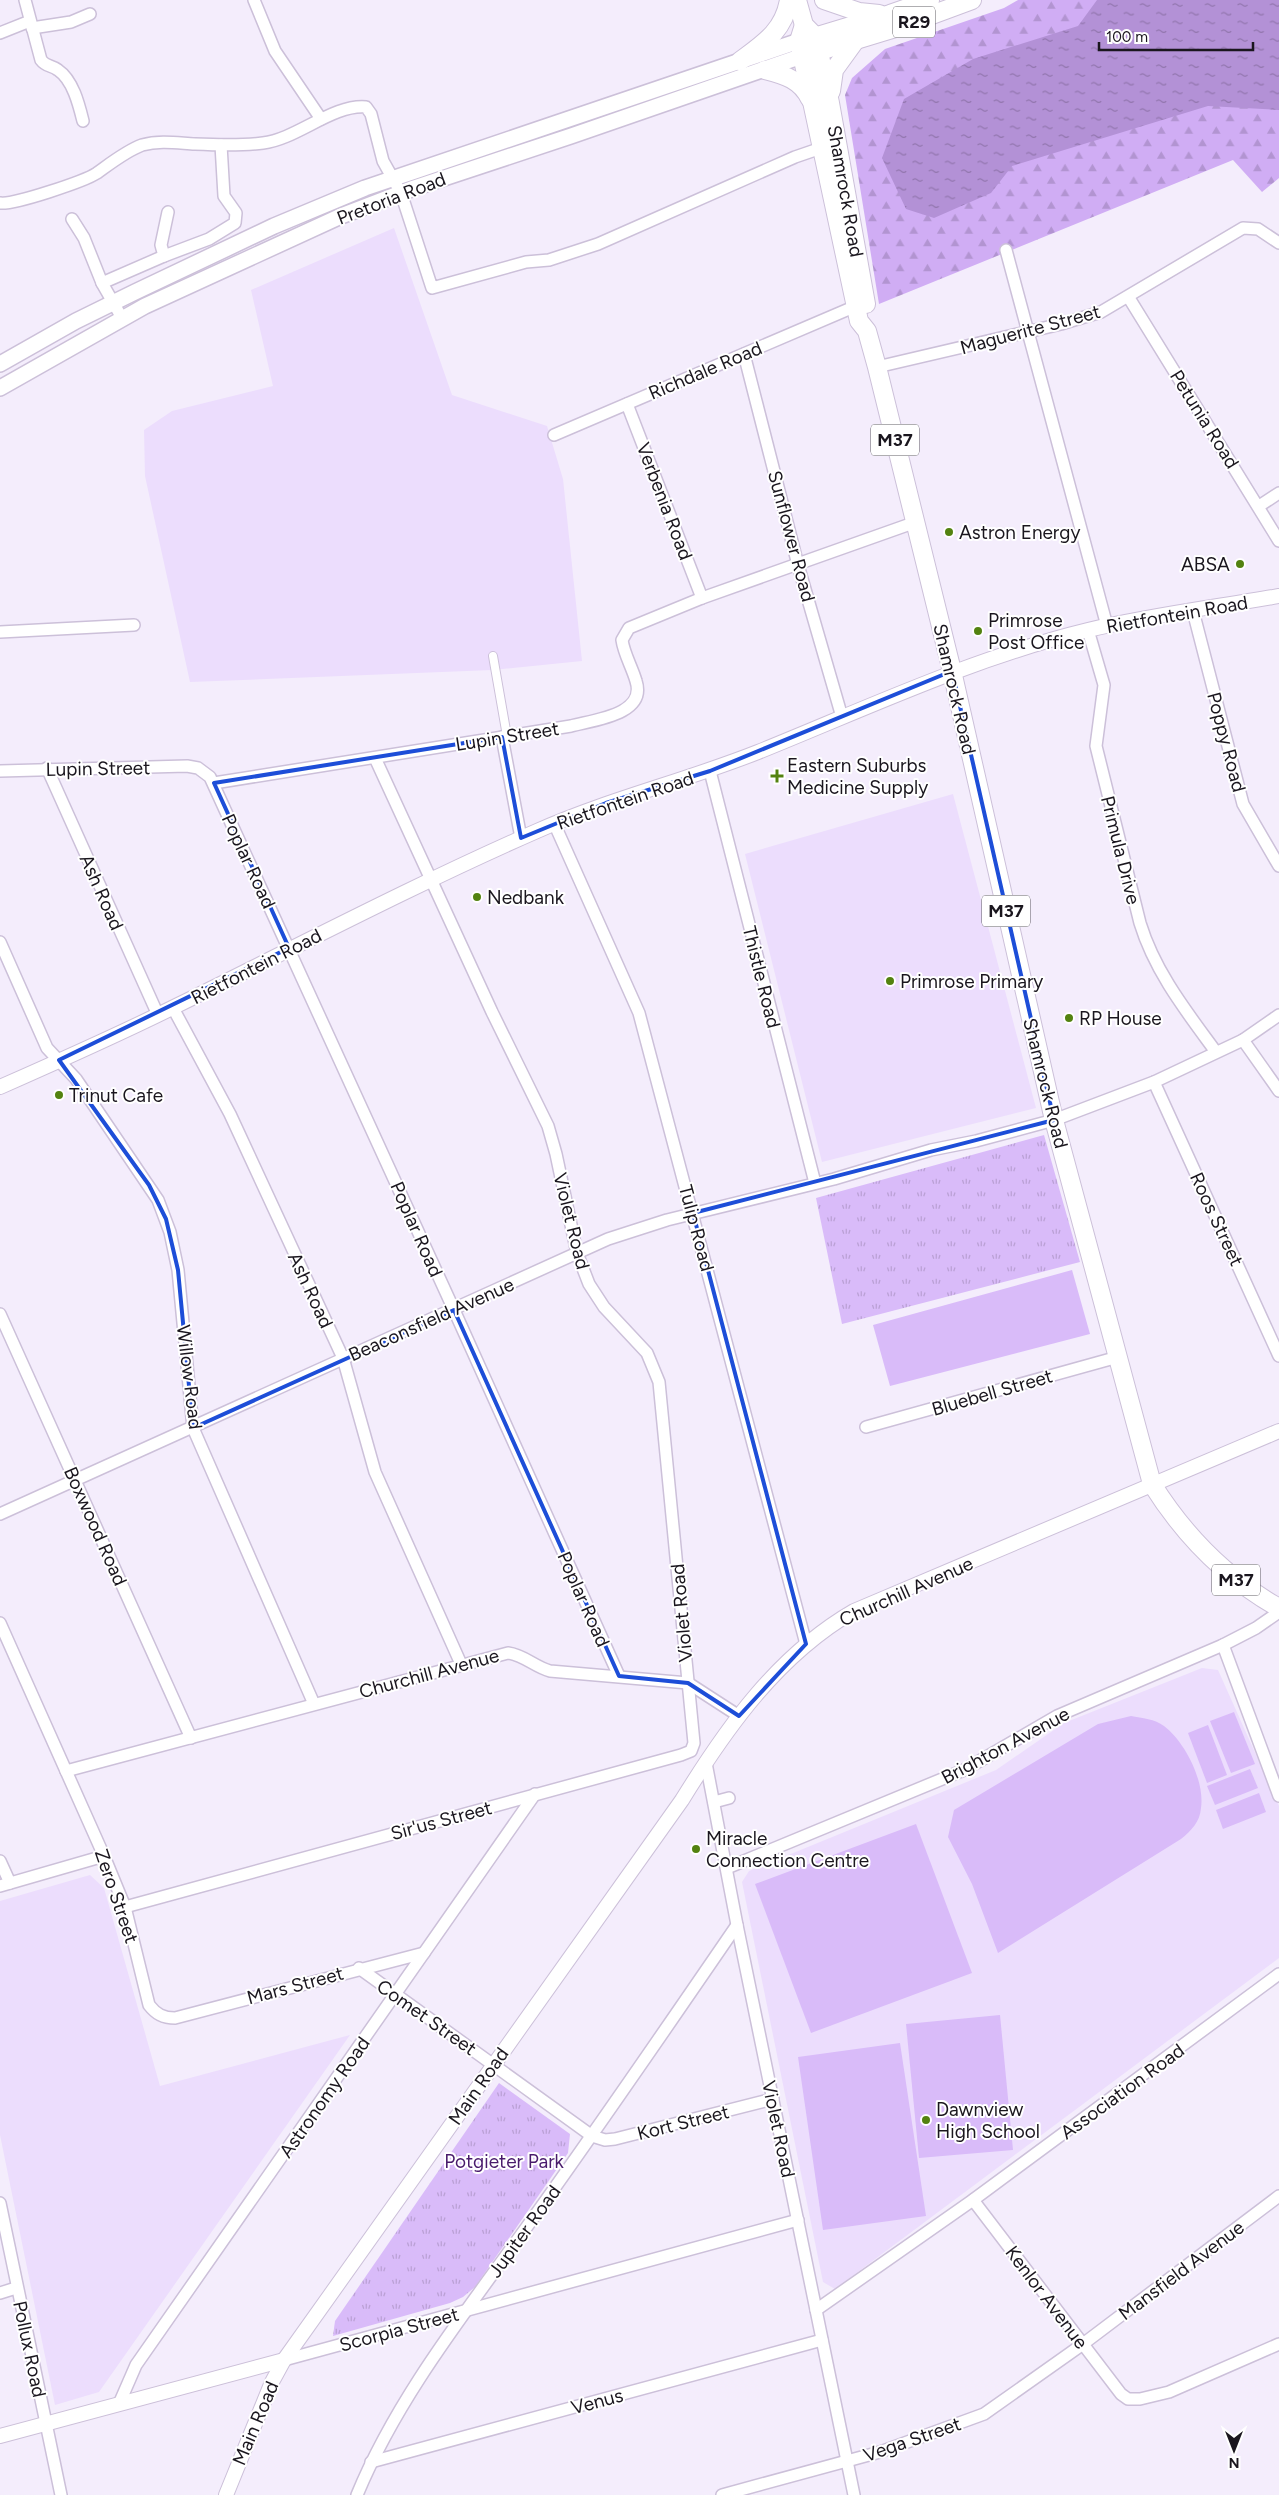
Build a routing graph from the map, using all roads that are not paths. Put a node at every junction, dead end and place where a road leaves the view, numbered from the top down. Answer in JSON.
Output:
{"nodes":[{"id":1,"x":25,"y":0,"type":"edge"},
{"id":2,"x":254,"y":0,"type":"edge"},
{"id":3,"x":789,"y":0,"type":"edge"},
{"id":4,"x":796,"y":0,"type":"edge"},
{"id":5,"x":824,"y":0,"type":"edge"},
{"id":6,"x":930,"y":0,"type":"edge"},
{"id":7,"x":972,"y":0,"type":"edge"},
{"id":8,"x":90,"y":14,"type":"dead end"},
{"id":9,"x":890,"y":14,"type":"junction"},
{"id":10,"x":31,"y":24,"type":"junction"},
{"id":11,"x":0,"y":33,"type":"edge"},
{"id":12,"x":855,"y":41,"type":"junction"},
{"id":13,"x":808,"y":42,"type":"junction"},
{"id":14,"x":740,"y":61,"type":"junction"},
{"id":15,"x":765,"y":70,"type":"junction"},
{"id":16,"x":822,"y":106,"type":"junction"},
{"id":17,"x":321,"y":119,"type":"junction"},
{"id":18,"x":83,"y":121,"type":"dead end"},
{"id":19,"x":221,"y":145,"type":"junction"},
{"id":20,"x":830,"y":145,"type":"junction"},
{"id":21,"x":393,"y":178,"type":"junction"},
{"id":22,"x":401,"y":193,"type":"junction"},
{"id":23,"x":0,"y":203,"type":"edge"},
{"id":24,"x":168,"y":212,"type":"dead end"},
{"id":25,"x":72,"y":219,"type":"dead end"},
{"id":26,"x":209,"y":239,"type":"junction"},
{"id":27,"x":1279,"y":243,"type":"edge"},
{"id":28,"x":1006,"y":250,"type":"dead end"},
{"id":29,"x":216,"y":254,"type":"junction"},
{"id":30,"x":164,"y":256,"type":"junction"},
{"id":31,"x":102,"y":284,"type":"junction"},
{"id":32,"x":1129,"y":298,"type":"junction"},
{"id":33,"x":113,"y":304,"type":"junction"},
{"id":34,"x":856,"y":306,"type":"junction"},
{"id":35,"x":122,"y":318,"type":"junction"},
{"id":36,"x":866,"y":331,"type":"junction"},
{"id":37,"x":1028,"y":332,"type":"junction"},
{"id":38,"x":744,"y":354,"type":"junction"},
{"id":39,"x":0,"y":364,"type":"edge"},
{"id":40,"x":877,"y":367,"type":"junction"},
{"id":41,"x":0,"y":388,"type":"edge"},
{"id":42,"x":627,"y":404,"type":"junction"},
{"id":43,"x":554,"y":435,"type":"dead end"},
{"id":44,"x":1279,"y":493,"type":"edge"},
{"id":45,"x":1259,"y":506,"type":"junction"},
{"id":46,"x":916,"y":522,"type":"junction"},
{"id":47,"x":1279,"y":540,"type":"edge"},
{"id":48,"x":798,"y":565,"type":"junction"},
{"id":49,"x":1279,"y":596,"type":"edge"},
{"id":50,"x":702,"y":598,"type":"junction"},
{"id":51,"x":1193,"y":611,"type":"junction"},
{"id":52,"x":134,"y":626,"type":"dead end"},
{"id":53,"x":1106,"y":626,"type":"junction"},
{"id":54,"x":1088,"y":630,"type":"junction"},
{"id":55,"x":0,"y":632,"type":"edge"},
{"id":56,"x":493,"y":656,"type":"dead end"},
{"id":57,"x":952,"y":671,"type":"junction"},
{"id":58,"x":842,"y":717,"type":"junction"},
{"id":59,"x":504,"y":737,"type":"junction"},
{"id":60,"x":375,"y":758,"type":"junction"},
{"id":61,"x":47,"y":768,"type":"junction"},
{"id":62,"x":0,"y":771,"type":"edge"},
{"id":63,"x":710,"y":771,"type":"junction"},
{"id":64,"x":214,"y":783,"type":"junction"},
{"id":65,"x":554,"y":823,"type":"junction"},
{"id":66,"x":521,"y":838,"type":"junction"},
{"id":67,"x":1279,"y":866,"type":"edge"},
{"id":68,"x":432,"y":879,"type":"junction"},
{"id":69,"x":0,"y":942,"type":"edge"},
{"id":70,"x":290,"y":948,"type":"junction"},
{"id":71,"x":173,"y":1008,"type":"junction"},
{"id":72,"x":158,"y":1015,"type":"junction"},
{"id":73,"x":1279,"y":1015,"type":"edge"},
{"id":74,"x":1243,"y":1040,"type":"junction"},
{"id":75,"x":1216,"y":1052,"type":"junction"},
{"id":76,"x":60,"y":1060,"type":"junction"},
{"id":77,"x":1154,"y":1082,"type":"junction"},
{"id":78,"x":0,"y":1087,"type":"edge"},
{"id":79,"x":1279,"y":1091,"type":"edge"},
{"id":80,"x":1054,"y":1120,"type":"junction"},
{"id":81,"x":815,"y":1183,"type":"junction"},
{"id":82,"x":693,"y":1213,"type":"junction"},
{"id":83,"x":577,"y":1253,"type":"junction"},
{"id":84,"x":454,"y":1310,"type":"junction"},
{"id":85,"x":0,"y":1314,"type":"edge"},
{"id":86,"x":1279,"y":1356,"type":"edge"},
{"id":87,"x":1118,"y":1357,"type":"junction"},
{"id":88,"x":343,"y":1358,"type":"junction"},
{"id":89,"x":193,"y":1428,"type":"junction"},
{"id":90,"x":866,"y":1428,"type":"dead end"},
{"id":91,"x":1279,"y":1431,"type":"edge"},
{"id":92,"x":76,"y":1480,"type":"junction"},
{"id":93,"x":1152,"y":1484,"type":"junction"},
{"id":94,"x":0,"y":1514,"type":"edge"},
{"id":95,"x":1279,"y":1610,"type":"edge"},
{"id":96,"x":0,"y":1623,"type":"edge"},
{"id":97,"x":806,"y":1644,"type":"junction"},
{"id":98,"x":1223,"y":1645,"type":"junction"},
{"id":99,"x":461,"y":1664,"type":"junction"},
{"id":100,"x":619,"y":1676,"type":"junction"},
{"id":101,"x":688,"y":1683,"type":"junction"},
{"id":102,"x":314,"y":1704,"type":"junction"},
{"id":103,"x":738,"y":1716,"type":"junction"},
{"id":104,"x":191,"y":1738,"type":"junction"},
{"id":105,"x":706,"y":1762,"type":"junction"},
{"id":106,"x":66,"y":1771,"type":"junction"},
{"id":107,"x":535,"y":1794,"type":"junction"},
{"id":108,"x":1279,"y":1796,"type":"edge"},
{"id":109,"x":729,"y":1798,"type":"dead end"},
{"id":110,"x":714,"y":1802,"type":"junction"},
{"id":111,"x":104,"y":1856,"type":"junction"},
{"id":112,"x":0,"y":1861,"type":"edge"},
{"id":113,"x":726,"y":1868,"type":"junction"},
{"id":114,"x":5,"y":1884,"type":"edge"},
{"id":115,"x":125,"y":1907,"type":"junction"},
{"id":116,"x":737,"y":1925,"type":"junction"},
{"id":117,"x":424,"y":1953,"type":"junction"},
{"id":118,"x":359,"y":1968,"type":"junction"},
{"id":119,"x":1279,"y":1974,"type":"edge"},
{"id":120,"x":395,"y":1996,"type":"junction"},
{"id":121,"x":166,"y":2017,"type":"joint"},
{"id":122,"x":494,"y":2064,"type":"junction"},
{"id":123,"x":773,"y":2099,"type":"junction"},
{"id":124,"x":592,"y":2136,"type":"junction"},
{"id":125,"x":1279,"y":2196,"type":"edge"},
{"id":126,"x":973,"y":2200,"type":"junction"},
{"id":127,"x":0,"y":2203,"type":"edge"},
{"id":128,"x":798,"y":2220,"type":"junction"},
{"id":129,"x":16,"y":2288,"type":"junction"},
{"id":130,"x":0,"y":2293,"type":"edge"},
{"id":131,"x":468,"y":2310,"type":"junction"},
{"id":132,"x":816,"y":2310,"type":"junction"},
{"id":133,"x":822,"y":2340,"type":"junction"},
{"id":134,"x":1083,"y":2344,"type":"junction"},
{"id":135,"x":1279,"y":2344,"type":"edge"},
{"id":136,"x":284,"y":2360,"type":"junction"},
{"id":137,"x":119,"y":2404,"type":"junction"},
{"id":138,"x":46,"y":2423,"type":"junction"},
{"id":139,"x":0,"y":2436,"type":"edge"},
{"id":140,"x":370,"y":2462,"type":"junction"},
{"id":141,"x":847,"y":2462,"type":"junction"},
{"id":142,"x":61,"y":2495,"type":"edge"},
{"id":143,"x":226,"y":2495,"type":"edge"},
{"id":144,"x":357,"y":2495,"type":"edge"},
{"id":145,"x":722,"y":2495,"type":"edge"},
{"id":146,"x":854,"y":2495,"type":"edge"}],
"edges":[{"from":1,"to":10,"type":"street"},
{"from":2,"to":17,"type":"street"},
{"from":3,"to":14,"type":"main road"},
{"from":4,"to":13,"type":"main road","name":"Shamrock Road"},
{"from":5,"to":9,"type":"main road"},
{"from":6,"to":9,"type":"main road","number":"R29"},
{"from":7,"to":12,"type":"main road","number":"R29"},
{"from":8,"to":10,"type":"street"},
{"from":9,"to":13,"type":"main road","number":"R29"},
{"from":10,"to":11,"type":"street"},
{"from":10,"to":18,"type":"street"},
{"from":12,"to":13,"type":"main road","number":"R29"},
{"from":12,"to":16,"type":"main road"},
{"from":13,"to":14,"type":"main road","name":"Pretoria Road"},
{"from":13,"to":15,"type":"main road","name":"Pretoria Road"},
{"from":13,"to":16,"type":"main road","name":"Shamrock Road","number":"M37"},
{"from":14,"to":21,"type":"main road","name":"Pretoria Road"},
{"from":15,"to":16,"type":"main road"},
{"from":15,"to":22,"type":"main road","name":"Pretoria Road"},
{"from":16,"to":20,"type":"main road","name":"Shamrock Road","number":"M37"},
{"from":17,"to":19,"type":"street"},
{"from":17,"to":21,"type":"street"},
{"from":19,"to":23,"type":"street"},
{"from":19,"to":26,"type":"street"},
{"from":20,"to":22,"type":"street"},
{"from":20,"to":34,"type":"main road","name":"Shamrock Road","number":"M37"},
{"from":20,"to":36,"type":"main road","name":"Shamrock Road","number":"M37"},
{"from":21,"to":22,"type":"street"},
{"from":21,"to":29,"type":"main road","name":"Pretoria Road"},
{"from":22,"to":35,"type":"main road","name":"Pretoria Road"},
{"from":24,"to":30,"type":"street"},
{"from":25,"to":31,"type":"street"},
{"from":26,"to":29,"type":"street"},
{"from":26,"to":30,"type":"street"},
{"from":27,"to":32,"type":"street","name":"Maguerite Street"},
{"from":28,"to":37,"type":"street"},
{"from":29,"to":33,"type":"main road","name":"Pretoria Road"},
{"from":30,"to":31,"type":"street"},
{"from":31,"to":33,"type":"street"},
{"from":32,"to":37,"type":"street","name":"Maguerite Street"},
{"from":32,"to":45,"type":"street","name":"Petunia Road"},
{"from":33,"to":35,"type":"street"},
{"from":33,"to":39,"type":"main road","name":"Pretoria Road"},
{"from":34,"to":36,"type":"main road","name":"Shamrock Road","number":"M37"},
{"from":34,"to":38,"type":"street","name":"Richdale Road"},
{"from":35,"to":41,"type":"main road","name":"Pretoria Road"},
{"from":36,"to":40,"type":"main road","name":"Shamrock Road","number":"M37"},
{"from":37,"to":40,"type":"street","name":"Maguerite Street"},
{"from":37,"to":53,"type":"street"},
{"from":38,"to":42,"type":"street","name":"Richdale Road"},
{"from":38,"to":48,"type":"street","name":"Sunflower Road"},
{"from":40,"to":46,"type":"main road","name":"Shamrock Road","number":"M37"},
{"from":42,"to":43,"type":"street","name":"Richdale Road"},
{"from":42,"to":50,"type":"street","name":"Verbenia Road"},
{"from":44,"to":45,"type":"street"},
{"from":45,"to":47,"type":"street","name":"Petunia Road"},
{"from":46,"to":48,"type":"street","name":"Lupin Street"},
{"from":46,"to":57,"type":"main road","name":"Shamrock Road","number":"M37"},
{"from":48,"to":50,"type":"street","name":"Lupin Street"},
{"from":48,"to":58,"type":"street","name":"Sunflower Road"},
{"from":49,"to":51,"type":"street","name":"Rietfontein Road"},
{"from":50,"to":59,"type":"street","name":"Lupin Street"},
{"from":51,"to":53,"type":"street","name":"Rietfontein Road"},
{"from":51,"to":67,"type":"street","name":"Poppy Road"},
{"from":52,"to":55,"type":"street"},
{"from":53,"to":54,"type":"street","name":"Rietfontein Road"},
{"from":54,"to":57,"type":"street","name":"Rietfontein Road"},
{"from":54,"to":75,"type":"street","name":"Primula Drive"},
{"from":56,"to":59,"type":"street"},
{"from":57,"to":58,"type":"street","name":"Rietfontein Road"},
{"from":57,"to":80,"type":"main road","name":"Shamrock Road","number":"M37"},
{"from":58,"to":63,"type":"street","name":"Rietfontein Road"},
{"from":59,"to":60,"type":"street","name":"Lupin Street"},
{"from":59,"to":66,"type":"street"},
{"from":60,"to":64,"type":"street","name":"Lupin Street"},
{"from":60,"to":68,"type":"street","name":"Violet Road"},
{"from":61,"to":62,"type":"street","name":"Lupin Street"},
{"from":61,"to":64,"type":"street","name":"Lupin Street"},
{"from":61,"to":72,"type":"street","name":"Ash Road"},
{"from":63,"to":65,"type":"street","name":"Rietfontein Road"},
{"from":63,"to":81,"type":"street","name":"Thistle Road"},
{"from":64,"to":70,"type":"street","name":"Poplar Road"},
{"from":65,"to":66,"type":"street","name":"Rietfontein Road"},
{"from":65,"to":82,"type":"street","name":"Tulip Road"},
{"from":66,"to":68,"type":"street","name":"Rietfontein Road"},
{"from":68,"to":70,"type":"street","name":"Rietfontein Road"},
{"from":68,"to":83,"type":"street","name":"Violet Road"},
{"from":69,"to":76,"type":"street","name":"Willow Road"},
{"from":70,"to":71,"type":"street","name":"Rietfontein Road"},
{"from":70,"to":84,"type":"street","name":"Poplar Road"},
{"from":71,"to":72,"type":"street","name":"Rietfontein Road"},
{"from":71,"to":88,"type":"street","name":"Ash Road"},
{"from":72,"to":76,"type":"street","name":"Rietfontein Road"},
{"from":73,"to":74,"type":"street","name":"Beaconsfield Avenue"},
{"from":74,"to":75,"type":"street","name":"Beaconsfield Avenue"},
{"from":74,"to":79,"type":"street"},
{"from":75,"to":77,"type":"street","name":"Beaconsfield Avenue"},
{"from":76,"to":78,"type":"street","name":"Rietfontein Road"},
{"from":76,"to":89,"type":"street","name":"Willow Road"},
{"from":77,"to":80,"type":"street","name":"Beaconsfield Avenue"},
{"from":77,"to":86,"type":"street","name":"Roos Street"},
{"from":80,"to":81,"type":"street","name":"Beaconsfield Avenue"},
{"from":80,"to":87,"type":"main road","name":"Shamrock Road","number":"M37"},
{"from":81,"to":82,"type":"street","name":"Beaconsfield Avenue"},
{"from":82,"to":83,"type":"street","name":"Beaconsfield Avenue"},
{"from":82,"to":97,"type":"street","name":"Tulip Road"},
{"from":83,"to":84,"type":"street","name":"Beaconsfield Avenue"},
{"from":83,"to":101,"type":"street","name":"Violet Road"},
{"from":84,"to":88,"type":"street","name":"Beaconsfield Avenue"},
{"from":84,"to":100,"type":"street","name":"Poplar Road"},
{"from":85,"to":92,"type":"street","name":"Boxwood Road"},
{"from":87,"to":90,"type":"street","name":"Bluebell Street"},
{"from":87,"to":93,"type":"main road","name":"Shamrock Road","number":"M37"},
{"from":88,"to":89,"type":"street","name":"Beaconsfield Avenue"},
{"from":88,"to":99,"type":"street","name":"Ash Road"},
{"from":89,"to":92,"type":"street","name":"Beaconsfield Avenue"},
{"from":89,"to":102,"type":"street","name":"Willow Road"},
{"from":91,"to":93,"type":"street","name":"Churchill Avenue"},
{"from":92,"to":94,"type":"street","name":"Beaconsfield Avenue"},
{"from":92,"to":104,"type":"street","name":"Boxwood Road"},
{"from":93,"to":95,"type":"main road","name":"Shamrock Road","number":"M37"},
{"from":93,"to":97,"type":"street","name":"Churchill Avenue"},
{"from":95,"to":98,"type":"street","name":"Brighton Avenue"},
{"from":96,"to":106,"type":"street","name":"Zero Street"},
{"from":97,"to":103,"type":"street","name":"Churchill Avenue"},
{"from":98,"to":108,"type":"street"},
{"from":98,"to":113,"type":"street","name":"Brighton Avenue"},
{"from":99,"to":100,"type":"street","name":"Churchill Avenue"},
{"from":99,"to":102,"type":"street","name":"Churchill Avenue"},
{"from":100,"to":101,"type":"street","name":"Churchill Avenue"},
{"from":101,"to":103,"type":"street","name":"Churchill Avenue"},
{"from":101,"to":107,"type":"street","name":"Sir'us Street"},
{"from":102,"to":104,"type":"street","name":"Churchill Avenue"},
{"from":103,"to":105,"type":"street","name":"Main Road"},
{"from":104,"to":106,"type":"street","name":"Churchill Avenue"},
{"from":105,"to":110,"type":"street","name":"Violet Road"},
{"from":105,"to":122,"type":"street","name":"Main Road"},
{"from":106,"to":111,"type":"street","name":"Zero Street"},
{"from":107,"to":115,"type":"street","name":"Sir'us Street"},
{"from":107,"to":117,"type":"street","name":"Astronomy Road"},
{"from":109,"to":110,"type":"street"},
{"from":110,"to":113,"type":"street","name":"Violet Road"},
{"from":111,"to":114,"type":"street"},
{"from":111,"to":115,"type":"street","name":"Zero Street"},
{"from":112,"to":114,"type":"street"},
{"from":113,"to":116,"type":"street","name":"Violet Road"},
{"from":115,"to":121,"type":"street","name":"Zero Street"},
{"from":116,"to":123,"type":"street","name":"Violet Road"},
{"from":116,"to":124,"type":"street","name":"Jupiter Road"},
{"from":117,"to":118,"type":"street","name":"Mars Street"},
{"from":117,"to":120,"type":"street","name":"Astronomy Road"},
{"from":118,"to":120,"type":"street","name":"Comet Street"},
{"from":118,"to":121,"type":"street","name":"Mars Street"},
{"from":119,"to":126,"type":"street","name":"Association Road"},
{"from":120,"to":122,"type":"street","name":"Comet Street"},
{"from":120,"to":137,"type":"street","name":"Astronomy Road"},
{"from":122,"to":124,"type":"street","name":"Comet Street"},
{"from":122,"to":136,"type":"street","name":"Main Road"},
{"from":123,"to":124,"type":"street","name":"Kort Street"},
{"from":123,"to":128,"type":"street","name":"Violet Road"},
{"from":124,"to":131,"type":"street","name":"Jupiter Road"},
{"from":125,"to":134,"type":"street","name":"Mansfield Avenue"},
{"from":126,"to":132,"type":"street","name":"Association Road"},
{"from":126,"to":134,"type":"street","name":"Kenlor Avenue"},
{"from":127,"to":129,"type":"street","name":"Pollux Road"},
{"from":128,"to":131,"type":"street","name":"Scorpia Street"},
{"from":128,"to":132,"type":"street","name":"Violet Road"},
{"from":129,"to":130,"type":"street"},
{"from":129,"to":138,"type":"street","name":"Pollux Road"},
{"from":131,"to":136,"type":"street","name":"Scorpia Street"},
{"from":131,"to":140,"type":"street","name":"Jupiter Road"},
{"from":132,"to":133,"type":"street","name":"Violet Road"},
{"from":133,"to":140,"type":"street","name":"Venus"},
{"from":133,"to":141,"type":"street","name":"Violet Road"},
{"from":134,"to":135,"type":"street","name":"Kenlor Avenue"},
{"from":134,"to":141,"type":"street","name":"Vega Street"},
{"from":136,"to":137,"type":"street","name":"Scorpia Street"},
{"from":136,"to":143,"type":"street","name":"Main Road"},
{"from":137,"to":138,"type":"street","name":"Scorpia Street"},
{"from":138,"to":139,"type":"street","name":"Scorpia Street"},
{"from":138,"to":142,"type":"street","name":"Pollux Road"},
{"from":140,"to":144,"type":"street","name":"Jupiter Road"},
{"from":141,"to":145,"type":"street","name":"Vega Street"},
{"from":141,"to":146,"type":"street","name":"Violet Road"}]}
